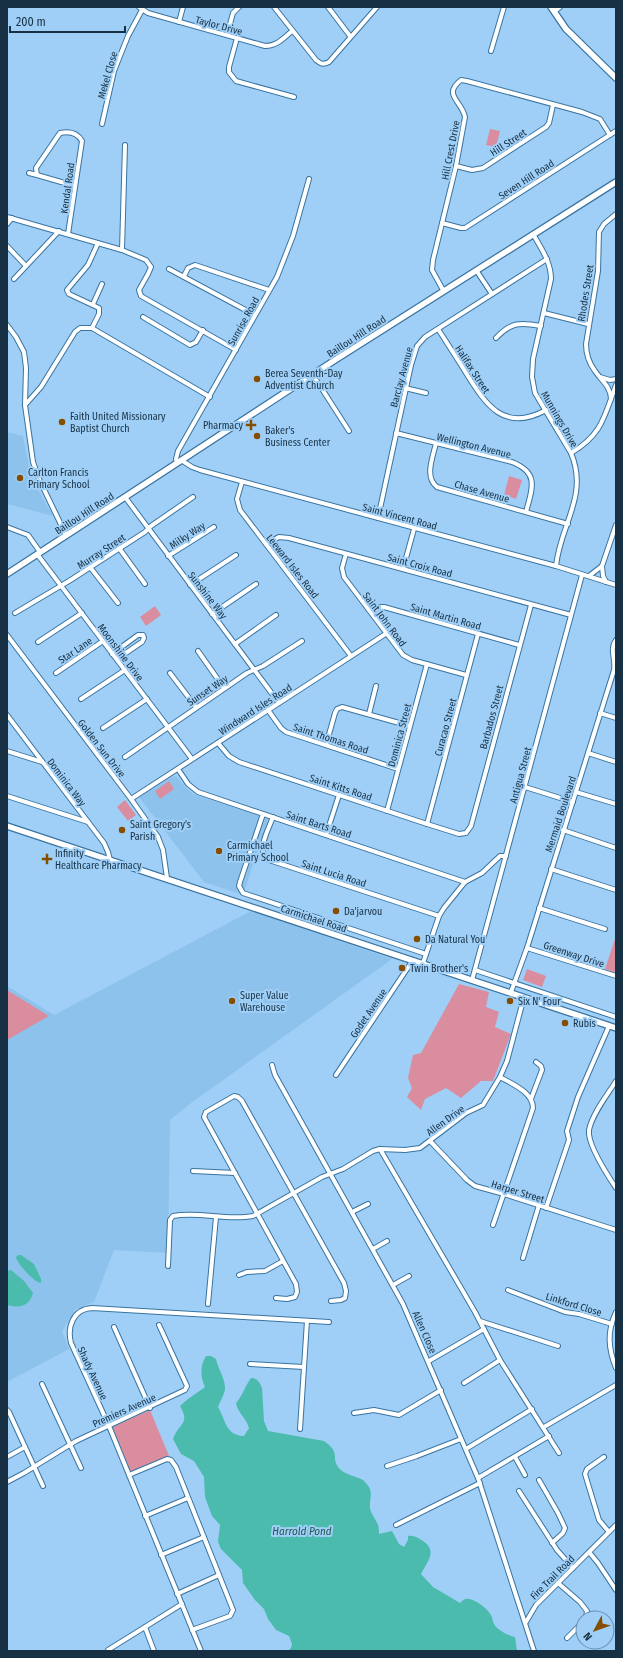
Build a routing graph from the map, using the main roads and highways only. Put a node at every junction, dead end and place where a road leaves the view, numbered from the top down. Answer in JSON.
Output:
{"nodes":[{"id":1,"x":552,"y":9,"type":"edge"},
{"id":2,"x":616,"y":78,"type":"edge"},
{"id":3,"x":616,"y":182,"type":"edge"},
{"id":4,"x":7,"y":574,"type":"edge"},
{"id":5,"x":7,"y":826,"type":"edge"},
{"id":6,"x":616,"y":1028,"type":"edge"}],
"edges":[{"from":1,"to":2,"type":"main road"},
{"from":3,"to":4,"type":"main road","name":"Baillou Hill Road"},
{"from":5,"to":6,"type":"main road","name":"Carmichael Road"}]}
